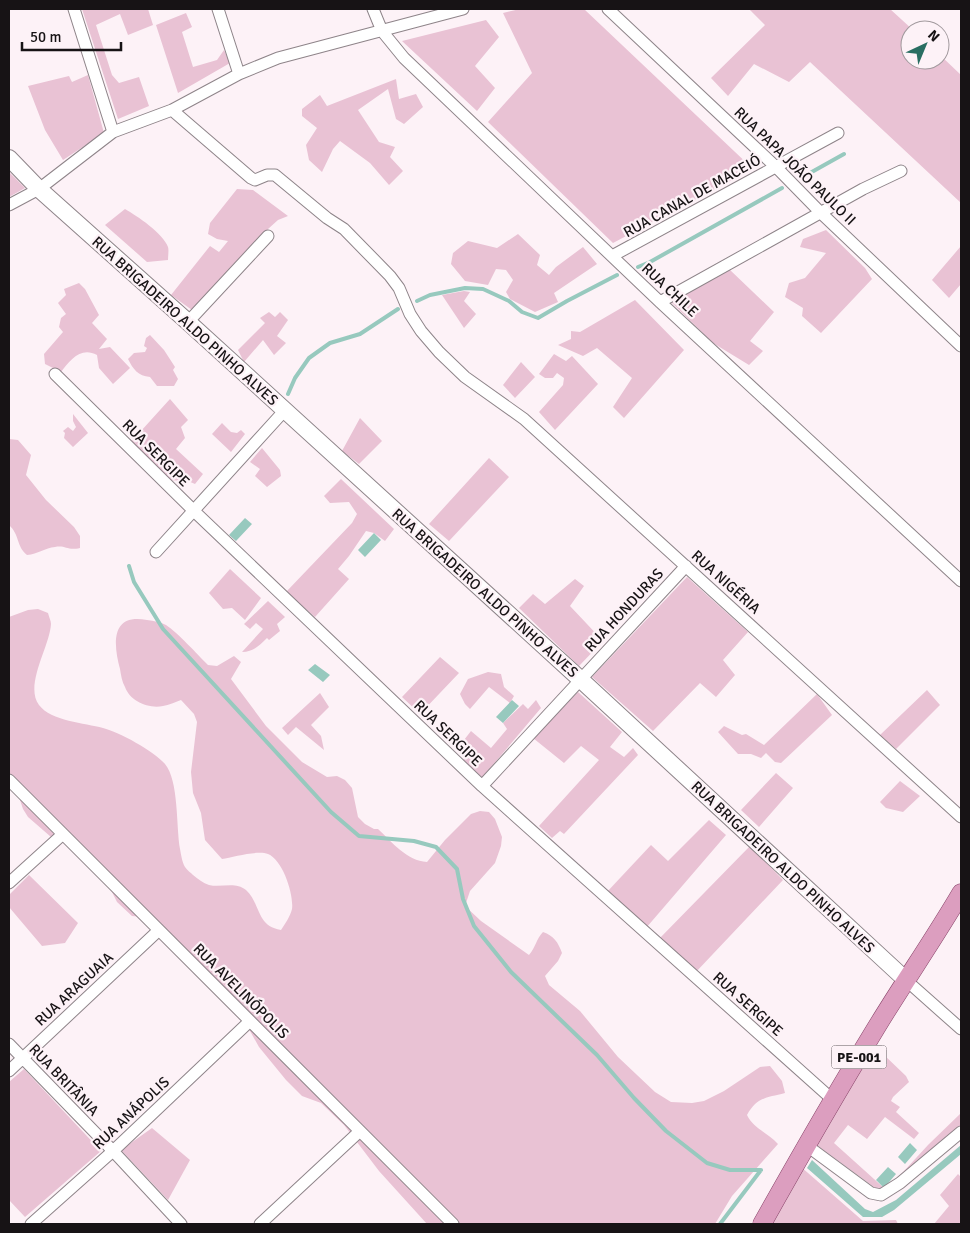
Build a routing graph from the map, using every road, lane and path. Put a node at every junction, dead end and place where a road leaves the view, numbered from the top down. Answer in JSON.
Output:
{"nodes":[{"id":1,"x":74,"y":9,"type":"edge"},
{"id":2,"x":218,"y":9,"type":"edge"},
{"id":3,"x":373,"y":9,"type":"edge"},
{"id":4,"x":463,"y":9,"type":"edge"},
{"id":5,"x":608,"y":9,"type":"edge"},
{"id":6,"x":382,"y":31,"type":"junction"},
{"id":7,"x":239,"y":74,"type":"junction"},
{"id":8,"x":172,"y":110,"type":"junction"},
{"id":9,"x":112,"y":132,"type":"junction"},
{"id":10,"x":838,"y":133,"type":"dead end"},
{"id":11,"x":9,"y":158,"type":"edge"},
{"id":12,"x":776,"y":167,"type":"junction"},
{"id":13,"x":901,"y":171,"type":"dead end"},
{"id":14,"x":39,"y":189,"type":"junction"},
{"id":15,"x":9,"y":205,"type":"edge"},
{"id":16,"x":821,"y":213,"type":"junction"},
{"id":17,"x":268,"y":236,"type":"dead end"},
{"id":18,"x":612,"y":256,"type":"junction"},
{"id":19,"x":660,"y":302,"type":"junction"},
{"id":20,"x":188,"y":322,"type":"junction"},
{"id":21,"x":961,"y":346,"type":"edge"},
{"id":22,"x":55,"y":374,"type":"dead end"},
{"id":23,"x":285,"y":410,"type":"junction"},
{"id":24,"x":194,"y":511,"type":"junction"},
{"id":25,"x":156,"y":552,"type":"dead end"},
{"id":26,"x":686,"y":566,"type":"junction"},
{"id":27,"x":961,"y":581,"type":"edge"},
{"id":28,"x":580,"y":679,"type":"junction"},
{"id":29,"x":9,"y":780,"type":"edge"},
{"id":30,"x":482,"y":786,"type":"junction"},
{"id":31,"x":961,"y":817,"type":"edge"},
{"id":32,"x":63,"y":834,"type":"junction"},
{"id":33,"x":9,"y":884,"type":"edge"},
{"id":34,"x":961,"y":893,"type":"edge"},
{"id":35,"x":159,"y":930,"type":"junction"},
{"id":36,"x":907,"y":982,"type":"junction"},
{"id":37,"x":250,"y":1021,"type":"junction"},
{"id":38,"x":961,"y":1029,"type":"edge"},
{"id":39,"x":9,"y":1044,"type":"edge"},
{"id":40,"x":22,"y":1058,"type":"junction"},
{"id":41,"x":9,"y":1070,"type":"edge"},
{"id":42,"x":833,"y":1100,"type":"junction"},
{"id":43,"x":360,"y":1131,"type":"junction"},
{"id":44,"x":961,"y":1132,"type":"edge"},
{"id":45,"x":806,"y":1145,"type":"junction"},
{"id":46,"x":113,"y":1151,"type":"junction"},
{"id":47,"x":449,"y":1223,"type":"edge"},
{"id":48,"x":31,"y":1224,"type":"edge"},
{"id":49,"x":181,"y":1224,"type":"edge"},
{"id":50,"x":260,"y":1224,"type":"edge"},
{"id":51,"x":762,"y":1224,"type":"edge"}],
"edges":[{"from":1,"to":9,"type":"street"},
{"from":2,"to":7,"type":"street"},
{"from":3,"to":6,"type":"street","name":"RUA CHILE"},
{"from":4,"to":6,"type":"street"},
{"from":5,"to":12,"type":"street","name":"RUA PAPA JOÃO PAULO II"},
{"from":6,"to":7,"type":"street"},
{"from":6,"to":18,"type":"street","name":"RUA CHILE"},
{"from":7,"to":8,"type":"street"},
{"from":8,"to":9,"type":"street"},
{"from":8,"to":26,"type":"street","name":"RUA NIGÉRIA"},
{"from":9,"to":14,"type":"street"},
{"from":10,"to":12,"type":"street","name":"RUA CANAL DE MACEIÓ"},
{"from":11,"to":14,"type":"street","name":"RUA BRIGADEIRO ALDO PINHO ALVES"},
{"from":12,"to":16,"type":"street","name":"RUA PAPA JOÃO PAULO II"},
{"from":12,"to":18,"type":"street","name":"RUA CANAL DE MACEIÓ"},
{"from":13,"to":16,"type":"street"},
{"from":14,"to":15,"type":"street"},
{"from":14,"to":20,"type":"street","name":"RUA BRIGADEIRO ALDO PINHO ALVES"},
{"from":16,"to":19,"type":"street"},
{"from":16,"to":21,"type":"street","name":"RUA PAPA JOÃO PAULO II"},
{"from":17,"to":20,"type":"street"},
{"from":18,"to":19,"type":"street","name":"RUA CHILE"},
{"from":19,"to":27,"type":"street","name":"RUA CHILE"},
{"from":20,"to":23,"type":"street","name":"RUA BRIGADEIRO ALDO PINHO ALVES"},
{"from":22,"to":24,"type":"street","name":"RUA SERGIPE"},
{"from":23,"to":24,"type":"street"},
{"from":23,"to":28,"type":"street","name":"RUA BRIGADEIRO ALDO PINHO ALVES"},
{"from":24,"to":25,"type":"street"},
{"from":24,"to":30,"type":"street","name":"RUA SERGIPE"},
{"from":26,"to":28,"type":"street","name":"RUA HONDURAS"},
{"from":26,"to":31,"type":"street","name":"RUA NIGÉRIA"},
{"from":28,"to":30,"type":"street","name":"RUA HONDURAS"},
{"from":28,"to":36,"type":"street","name":"RUA BRIGADEIRO ALDO PINHO ALVES"},
{"from":29,"to":32,"type":"street","name":"RUA AVELINÓPOLIS"},
{"from":30,"to":42,"type":"street","name":"RUA SERGIPE"},
{"from":32,"to":33,"type":"street"},
{"from":32,"to":35,"type":"street","name":"RUA AVELINÓPOLIS"},
{"from":34,"to":36,"type":"main road","number":"PE-001"},
{"from":35,"to":37,"type":"street","name":"RUA AVELINÓPOLIS"},
{"from":35,"to":40,"type":"street","name":"RUA ARAGUAIA"},
{"from":36,"to":38,"type":"street","name":"RUA BRIGADEIRO ALDO PINHO ALVES"},
{"from":36,"to":42,"type":"main road","number":"PE-001"},
{"from":37,"to":43,"type":"street","name":"RUA AVELINÓPOLIS"},
{"from":37,"to":46,"type":"street","name":"RUA ANÁPOLIS"},
{"from":39,"to":40,"type":"street","name":"RUA BRITÂNIA"},
{"from":40,"to":41,"type":"street","name":"RUA ARAGUAIA"},
{"from":40,"to":46,"type":"street","name":"RUA BRITÂNIA"},
{"from":42,"to":45,"type":"main road","number":"PE-001"},
{"from":43,"to":47,"type":"street","name":"RUA AVELINÓPOLIS"},
{"from":43,"to":50,"type":"street"},
{"from":44,"to":45,"type":"street"},
{"from":45,"to":51,"type":"main road","number":"PE-001"},
{"from":46,"to":48,"type":"street","name":"RUA ANÁPOLIS"},
{"from":46,"to":49,"type":"street","name":"RUA BRITÂNIA"}]}
